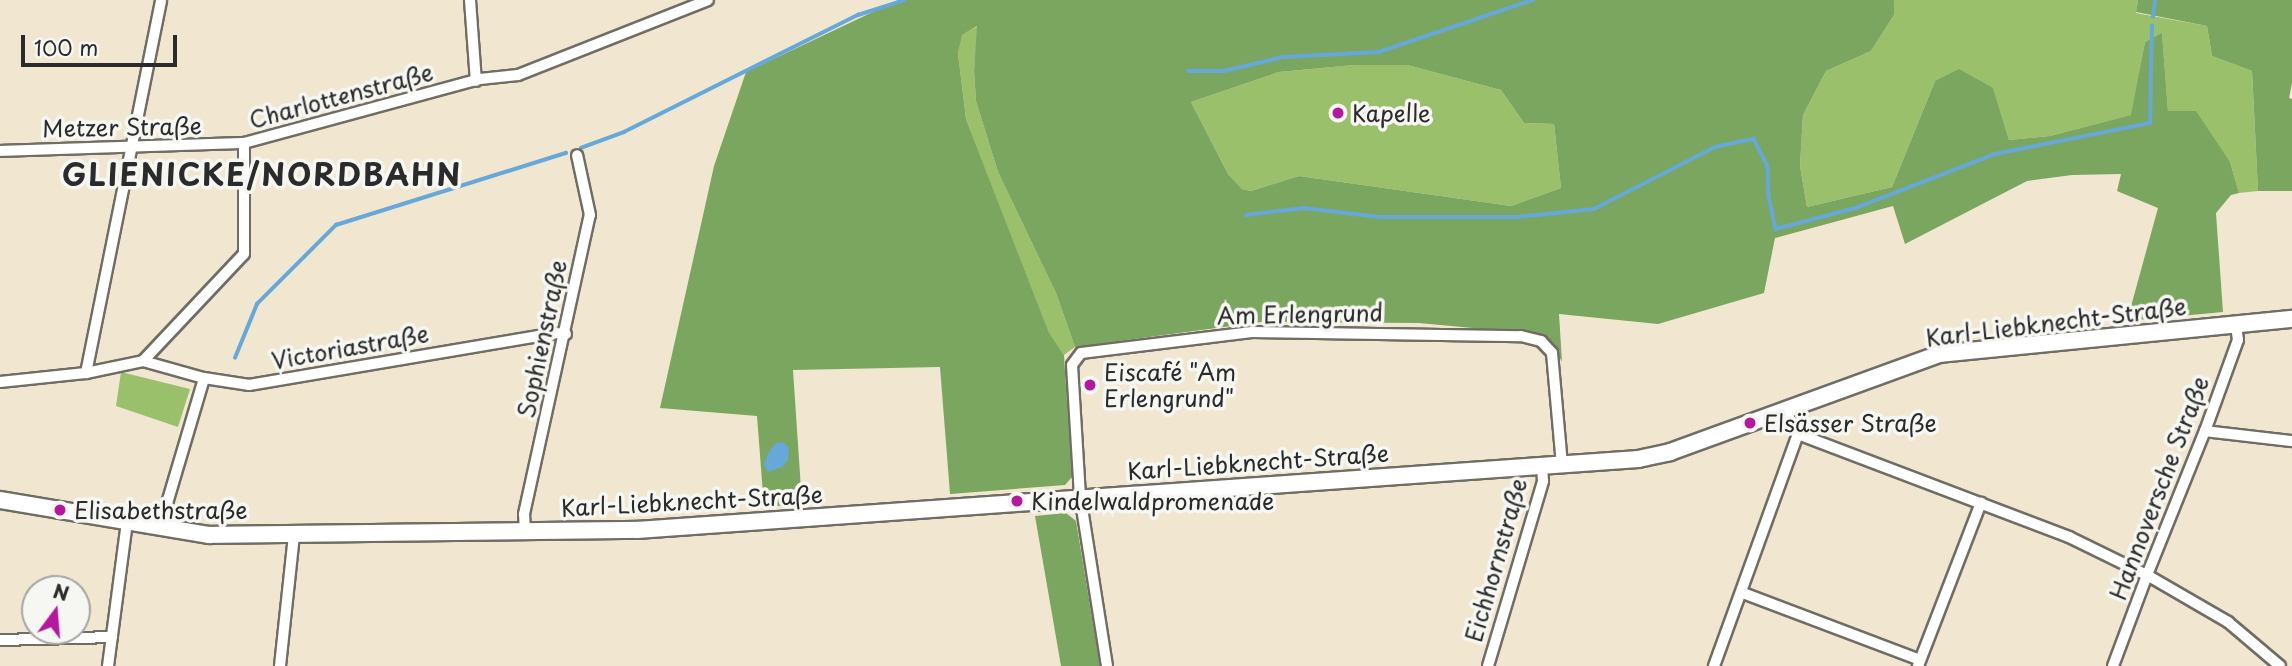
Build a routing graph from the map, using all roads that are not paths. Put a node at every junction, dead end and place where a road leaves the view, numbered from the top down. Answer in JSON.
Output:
{"nodes":[{"id":1,"x":161,"y":0,"type":"edge"},
{"id":2,"x":470,"y":0,"type":"edge"},
{"id":3,"x":708,"y":0,"type":"edge"},
{"id":4,"x":476,"y":81,"type":"junction"},
{"id":5,"x":244,"y":143,"type":"junction"},
{"id":6,"x":130,"y":147,"type":"junction"},
{"id":7,"x":0,"y":151,"type":"edge"},
{"id":8,"x":577,"y":155,"type":"dead end"},
{"id":9,"x":2292,"y":319,"type":"edge"},
{"id":10,"x":2236,"y":325,"type":"junction"},
{"id":11,"x":566,"y":334,"type":"junction"},
{"id":12,"x":143,"y":361,"type":"junction"},
{"id":13,"x":86,"y":373,"type":"junction"},
{"id":14,"x":204,"y":378,"type":"junction"},
{"id":15,"x":0,"y":382,"type":"edge"},
{"id":16,"x":1785,"y":410,"type":"junction"},
{"id":17,"x":2206,"y":431,"type":"junction"},
{"id":18,"x":1798,"y":435,"type":"junction"},
{"id":19,"x":2292,"y":441,"type":"edge"},
{"id":20,"x":1562,"y":464,"type":"junction"},
{"id":21,"x":1542,"y":466,"type":"junction"},
{"id":22,"x":1080,"y":496,"type":"junction"},
{"id":23,"x":0,"y":499,"type":"edge"},
{"id":24,"x":1981,"y":503,"type":"junction"},
{"id":25,"x":127,"y":522,"type":"junction"},
{"id":26,"x":160,"y":527,"type":"junction"},
{"id":27,"x":525,"y":531,"type":"junction"},
{"id":28,"x":294,"y":534,"type":"junction"},
{"id":29,"x":2147,"y":575,"type":"junction"},
{"id":30,"x":1743,"y":593,"type":"junction"},
{"id":31,"x":112,"y":637,"type":"junction"},
{"id":32,"x":0,"y":640,"type":"edge"},
{"id":33,"x":1919,"y":663,"type":"edge"},
{"id":34,"x":2278,"y":664,"type":"edge"},
{"id":35,"x":2292,"y":665,"type":"edge"},
{"id":36,"x":108,"y":666,"type":"edge"},
{"id":37,"x":280,"y":666,"type":"edge"},
{"id":38,"x":1107,"y":666,"type":"edge"},
{"id":39,"x":1488,"y":666,"type":"edge"},
{"id":40,"x":1714,"y":666,"type":"edge"},
{"id":41,"x":2113,"y":666,"type":"edge"}],
"edges":[{"from":1,"to":6,"type":"street"},
{"from":2,"to":4,"type":"street"},
{"from":3,"to":4,"type":"street","name":"Charlottenstraße"},
{"from":4,"to":5,"type":"street","name":"Charlottenstraße"},
{"from":5,"to":6,"type":"street","name":"Metzer Straße"},
{"from":5,"to":12,"type":"street","name":"Charlottenstraße"},
{"from":6,"to":7,"type":"street","name":"Metzer Straße"},
{"from":6,"to":13,"type":"street"},
{"from":8,"to":11,"type":"street","name":"Sophienstraße"},
{"from":9,"to":10,"type":"street","name":"Karl-Liebknecht-Straße"},
{"from":10,"to":16,"type":"street","name":"Karl-Liebknecht-Straße"},
{"from":10,"to":17,"type":"street","name":"Hannoversche Straße"},
{"from":11,"to":14,"type":"street","name":"Victoriastraße"},
{"from":11,"to":27,"type":"street","name":"Sophienstraße"},
{"from":12,"to":13,"type":"street"},
{"from":12,"to":14,"type":"street","name":"Victoriastraße"},
{"from":13,"to":15,"type":"street"},
{"from":14,"to":26,"type":"street"},
{"from":16,"to":18,"type":"street"},
{"from":16,"to":20,"type":"street","name":"Karl-Liebknecht-Straße"},
{"from":17,"to":19,"type":"street"},
{"from":17,"to":29,"type":"street","name":"Hannoversche Straße"},
{"from":18,"to":24,"type":"street"},
{"from":18,"to":30,"type":"street"},
{"from":20,"to":21,"type":"street","name":"Karl-Liebknecht-Straße"},
{"from":20,"to":22,"type":"street","name":"Am Erlengrund"},
{"from":21,"to":22,"type":"street","name":"Karl-Liebknecht-Straße"},
{"from":21,"to":39,"type":"street","name":"Eichhornstraße"},
{"from":22,"to":27,"type":"street","name":"Karl-Liebknecht-Straße"},
{"from":22,"to":38,"type":"street"},
{"from":23,"to":25,"type":"street","name":"Karl-Liebknecht-Straße"},
{"from":24,"to":29,"type":"street"},
{"from":24,"to":33,"type":"street"},
{"from":25,"to":26,"type":"street","name":"Karl-Liebknecht-Straße"},
{"from":25,"to":31,"type":"street"},
{"from":26,"to":28,"type":"street","name":"Karl-Liebknecht-Straße"},
{"from":27,"to":28,"type":"street","name":"Karl-Liebknecht-Straße"},
{"from":28,"to":37,"type":"street"},
{"from":29,"to":34,"type":"street"},
{"from":29,"to":41,"type":"street","name":"Hannoversche Straße"},
{"from":30,"to":33,"type":"street"},
{"from":30,"to":40,"type":"street"},
{"from":31,"to":32,"type":"street"},
{"from":31,"to":36,"type":"street"},
{"from":34,"to":35,"type":"street"}]}
